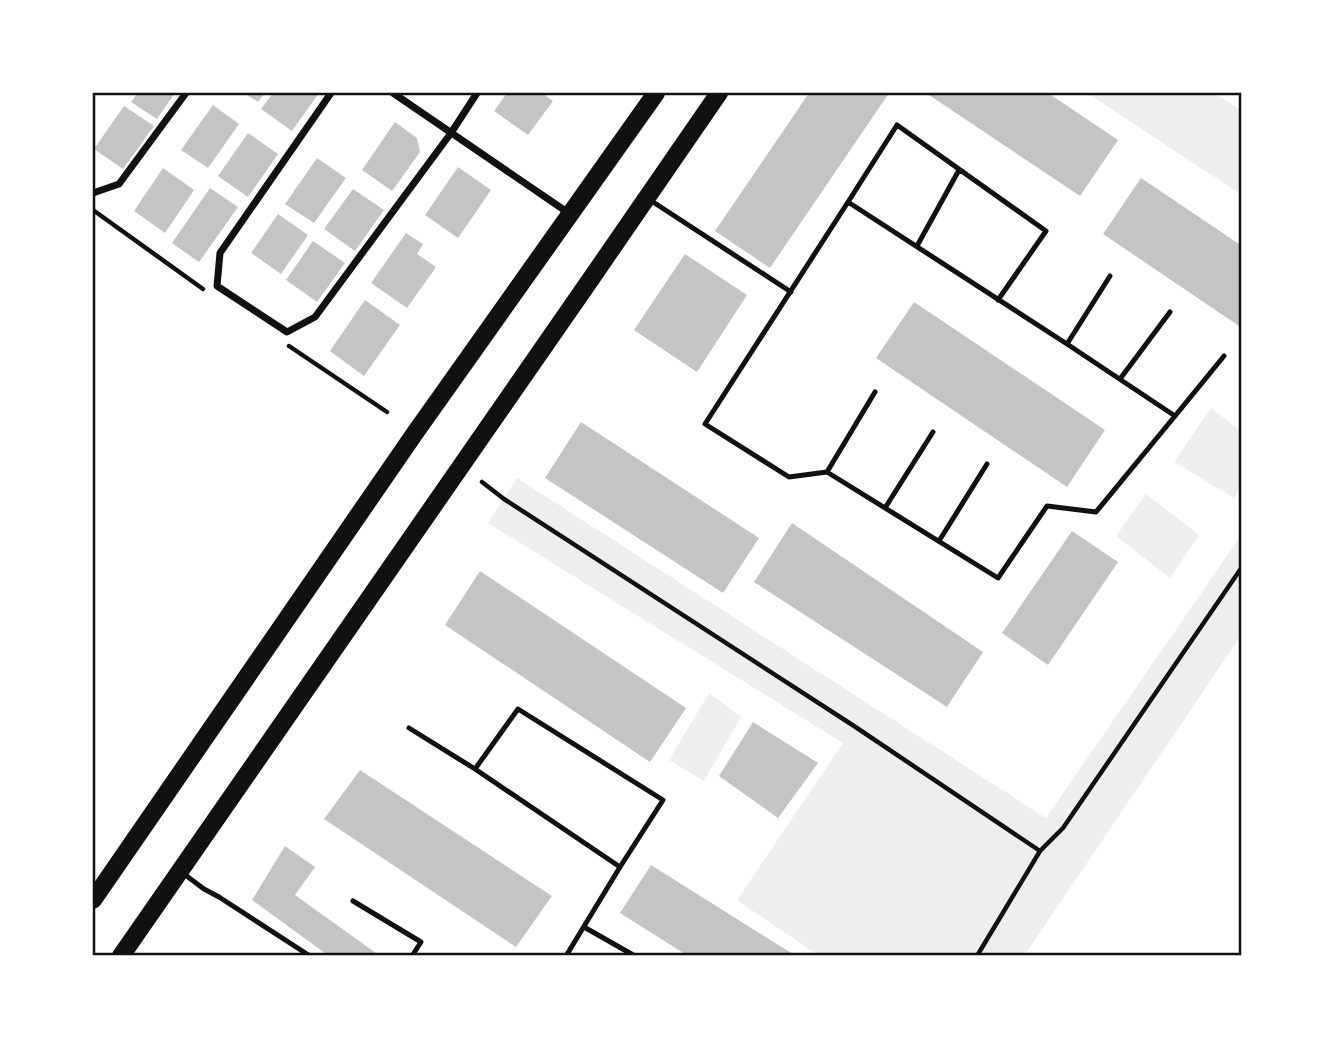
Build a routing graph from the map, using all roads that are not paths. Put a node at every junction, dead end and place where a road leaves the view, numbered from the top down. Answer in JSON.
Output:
{"nodes":[{"id":1,"x":186,"y":93,"type":"edge"},
{"id":2,"x":331,"y":93,"type":"edge"},
{"id":3,"x":393,"y":93,"type":"edge"},
{"id":4,"x":477,"y":93,"type":"edge"},
{"id":5,"x":656,"y":93,"type":"edge"},
{"id":6,"x":719,"y":93,"type":"edge"},
{"id":7,"x":451,"y":133,"type":"junction"},
{"id":8,"x":959,"y":170,"type":"junction"},
{"id":9,"x":93,"y":193,"type":"edge"},
{"id":10,"x":647,"y":198,"type":"junction"},
{"id":11,"x":848,"y":202,"type":"junction"},
{"id":12,"x":570,"y":215,"type":"junction"},
{"id":13,"x":917,"y":246,"type":"junction"},
{"id":14,"x":1110,"y":275,"type":"dead end"},
{"id":15,"x":791,"y":292,"type":"junction"},
{"id":16,"x":998,"y":300,"type":"junction"},
{"id":17,"x":1170,"y":312,"type":"dead end"},
{"id":18,"x":1067,"y":344,"type":"junction"},
{"id":19,"x":1223,"y":356,"type":"dead end"},
{"id":20,"x":1120,"y":379,"type":"junction"},
{"id":21,"x":874,"y":392,"type":"dead end"},
{"id":22,"x":1175,"y":416,"type":"junction"},
{"id":23,"x":933,"y":432,"type":"dead end"},
{"id":24,"x":987,"y":464,"type":"dead end"},
{"id":25,"x":827,"y":472,"type":"junction"},
{"id":26,"x":885,"y":508,"type":"junction"},
{"id":27,"x":939,"y":541,"type":"junction"},
{"id":28,"x":409,"y":728,"type":"dead end"},
{"id":29,"x":475,"y":769,"type":"junction"},
{"id":30,"x":620,"y":867,"type":"junction"},
{"id":31,"x":180,"y":871,"type":"junction"},
{"id":32,"x":93,"y":900,"type":"edge"},
{"id":33,"x":353,"y":901,"type":"dead end"},
{"id":34,"x":584,"y":927,"type":"junction"},
{"id":35,"x":121,"y":956,"type":"edge"},
{"id":36,"x":310,"y":956,"type":"edge"},
{"id":37,"x":412,"y":956,"type":"edge"},
{"id":38,"x":566,"y":956,"type":"edge"},
{"id":39,"x":635,"y":956,"type":"edge"}],
"edges":[{"from":1,"to":9,"type":"street"},
{"from":2,"to":7,"type":"street"},
{"from":3,"to":7,"type":"street"},
{"from":4,"to":7,"type":"street"},
{"from":5,"to":12,"type":"main road"},
{"from":6,"to":10,"type":"main road"},
{"from":7,"to":12,"type":"street"},
{"from":8,"to":11,"type":"lane"},
{"from":8,"to":13,"type":"lane"},
{"from":8,"to":16,"type":"lane"},
{"from":10,"to":15,"type":"lane"},
{"from":10,"to":31,"type":"main road"},
{"from":11,"to":13,"type":"lane"},
{"from":11,"to":15,"type":"lane"},
{"from":12,"to":32,"type":"main road"},
{"from":13,"to":16,"type":"lane"},
{"from":14,"to":18,"type":"lane"},
{"from":15,"to":25,"type":"lane"},
{"from":16,"to":18,"type":"lane"},
{"from":17,"to":20,"type":"lane"},
{"from":18,"to":20,"type":"lane"},
{"from":19,"to":22,"type":"lane"},
{"from":20,"to":22,"type":"lane"},
{"from":21,"to":25,"type":"lane"},
{"from":22,"to":27,"type":"lane"},
{"from":23,"to":26,"type":"lane"},
{"from":24,"to":27,"type":"lane"},
{"from":25,"to":26,"type":"lane"},
{"from":26,"to":27,"type":"lane"},
{"from":28,"to":29,"type":"lane"},
{"from":29,"to":30,"type":"lane"},
{"from":29,"to":30,"type":"lane"},
{"from":30,"to":34,"type":"lane"},
{"from":31,"to":35,"type":"main road"},
{"from":31,"to":36,"type":"lane"},
{"from":33,"to":37,"type":"lane"},
{"from":34,"to":38,"type":"lane"},
{"from":34,"to":39,"type":"lane"}]}
